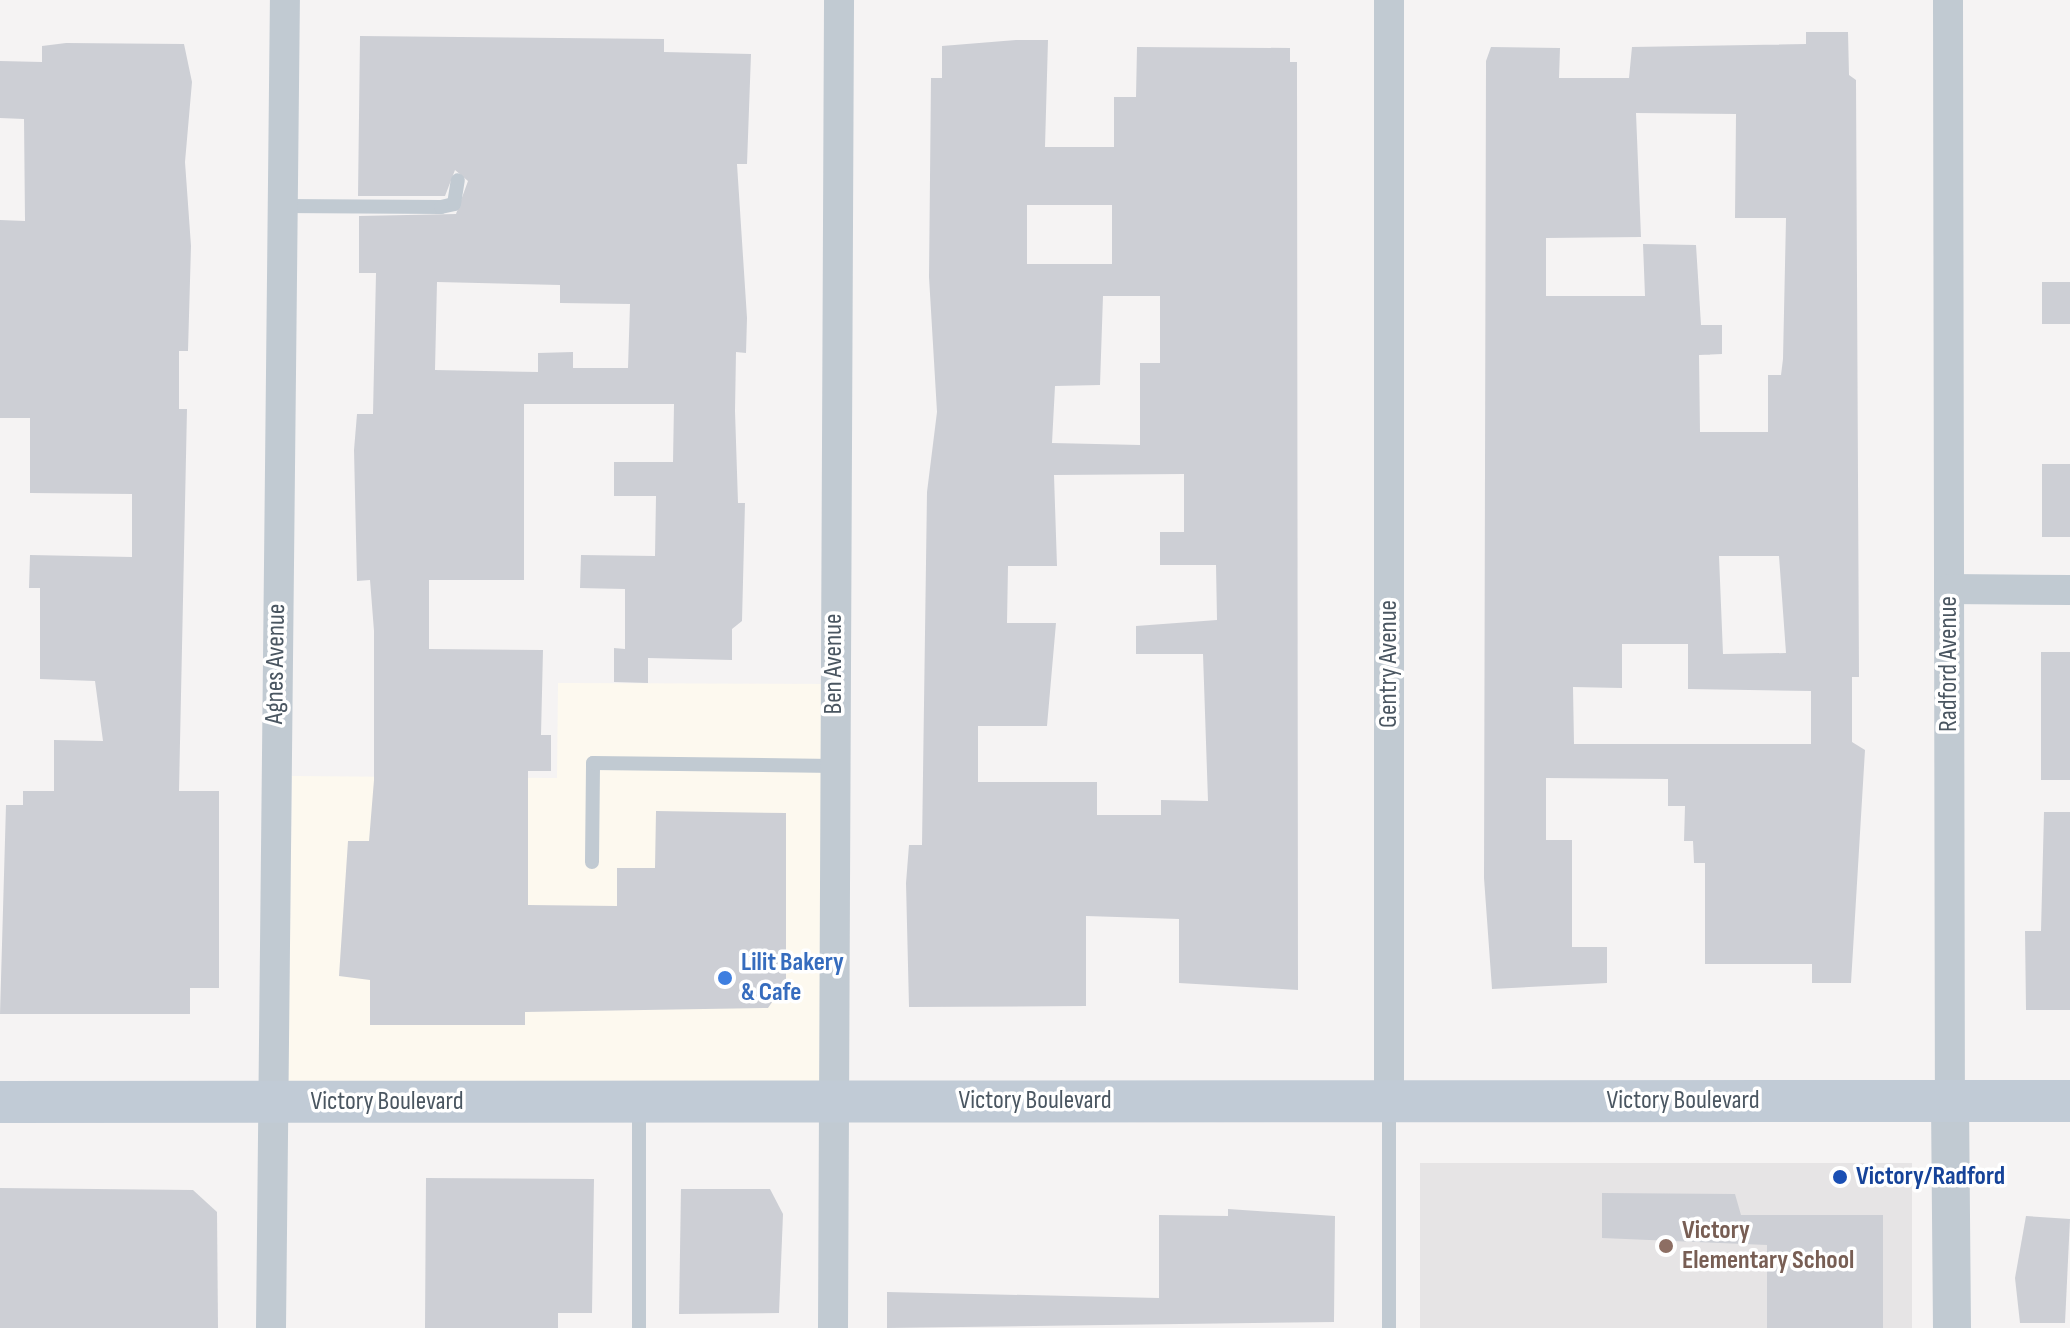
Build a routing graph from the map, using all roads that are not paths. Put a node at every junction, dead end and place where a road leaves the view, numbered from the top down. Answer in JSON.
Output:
{"nodes":[{"id":1,"x":285,"y":0,"type":"edge"},
{"id":2,"x":839,"y":0,"type":"edge"},
{"id":3,"x":1389,"y":0,"type":"edge"},
{"id":4,"x":1948,"y":0,"type":"edge"},
{"id":5,"x":458,"y":180,"type":"dead end"},
{"id":6,"x":282,"y":206,"type":"junction"},
{"id":7,"x":1949,"y":589,"type":"junction"},
{"id":8,"x":2070,"y":590,"type":"edge"},
{"id":9,"x":834,"y":766,"type":"junction"},
{"id":10,"x":592,"y":862,"type":"dead end"},
{"id":11,"x":270,"y":1101,"type":"junction"},
{"id":12,"x":1389,"y":1101,"type":"junction"},
{"id":13,"x":1950,"y":1101,"type":"junction"},
{"id":14,"x":2070,"y":1101,"type":"edge"},
{"id":15,"x":0,"y":1102,"type":"edge"},
{"id":16,"x":639,"y":1102,"type":"junction"},
{"id":17,"x":830,"y":1102,"type":"junction"},
{"id":18,"x":271,"y":1328,"type":"edge"},
{"id":19,"x":639,"y":1328,"type":"edge"},
{"id":20,"x":833,"y":1328,"type":"edge"},
{"id":21,"x":1389,"y":1328,"type":"edge"},
{"id":22,"x":1952,"y":1328,"type":"edge"}],
"edges":[{"from":1,"to":6,"type":"street","name":"Agnes Avenue"},
{"from":2,"to":9,"type":"street","name":"Ben Avenue"},
{"from":3,"to":12,"type":"street","name":"Gentry Avenue"},
{"from":4,"to":7,"type":"street","name":"Radford Avenue"},
{"from":5,"to":6,"type":"lane"},
{"from":6,"to":11,"type":"street","name":"Agnes Avenue"},
{"from":7,"to":8,"type":"street"},
{"from":7,"to":13,"type":"street","name":"Radford Avenue"},
{"from":9,"to":10,"type":"lane"},
{"from":9,"to":17,"type":"street","name":"Ben Avenue"},
{"from":11,"to":15,"type":"main road","name":"Victory Boulevard"},
{"from":11,"to":16,"type":"main road","name":"Victory Boulevard"},
{"from":11,"to":18,"type":"street","name":"Agnes Avenue"},
{"from":12,"to":13,"type":"main road","name":"Victory Boulevard"},
{"from":12,"to":17,"type":"main road","name":"Victory Boulevard"},
{"from":12,"to":21,"type":"lane","name":"Gentry Avenue"},
{"from":13,"to":14,"type":"main road","name":"Victory Boulevard"},
{"from":13,"to":22,"type":"street","name":"Radford Avenue"},
{"from":16,"to":17,"type":"main road","name":"Victory Boulevard"},
{"from":16,"to":19,"type":"lane"},
{"from":17,"to":20,"type":"street","name":"Ben Avenue"}]}
